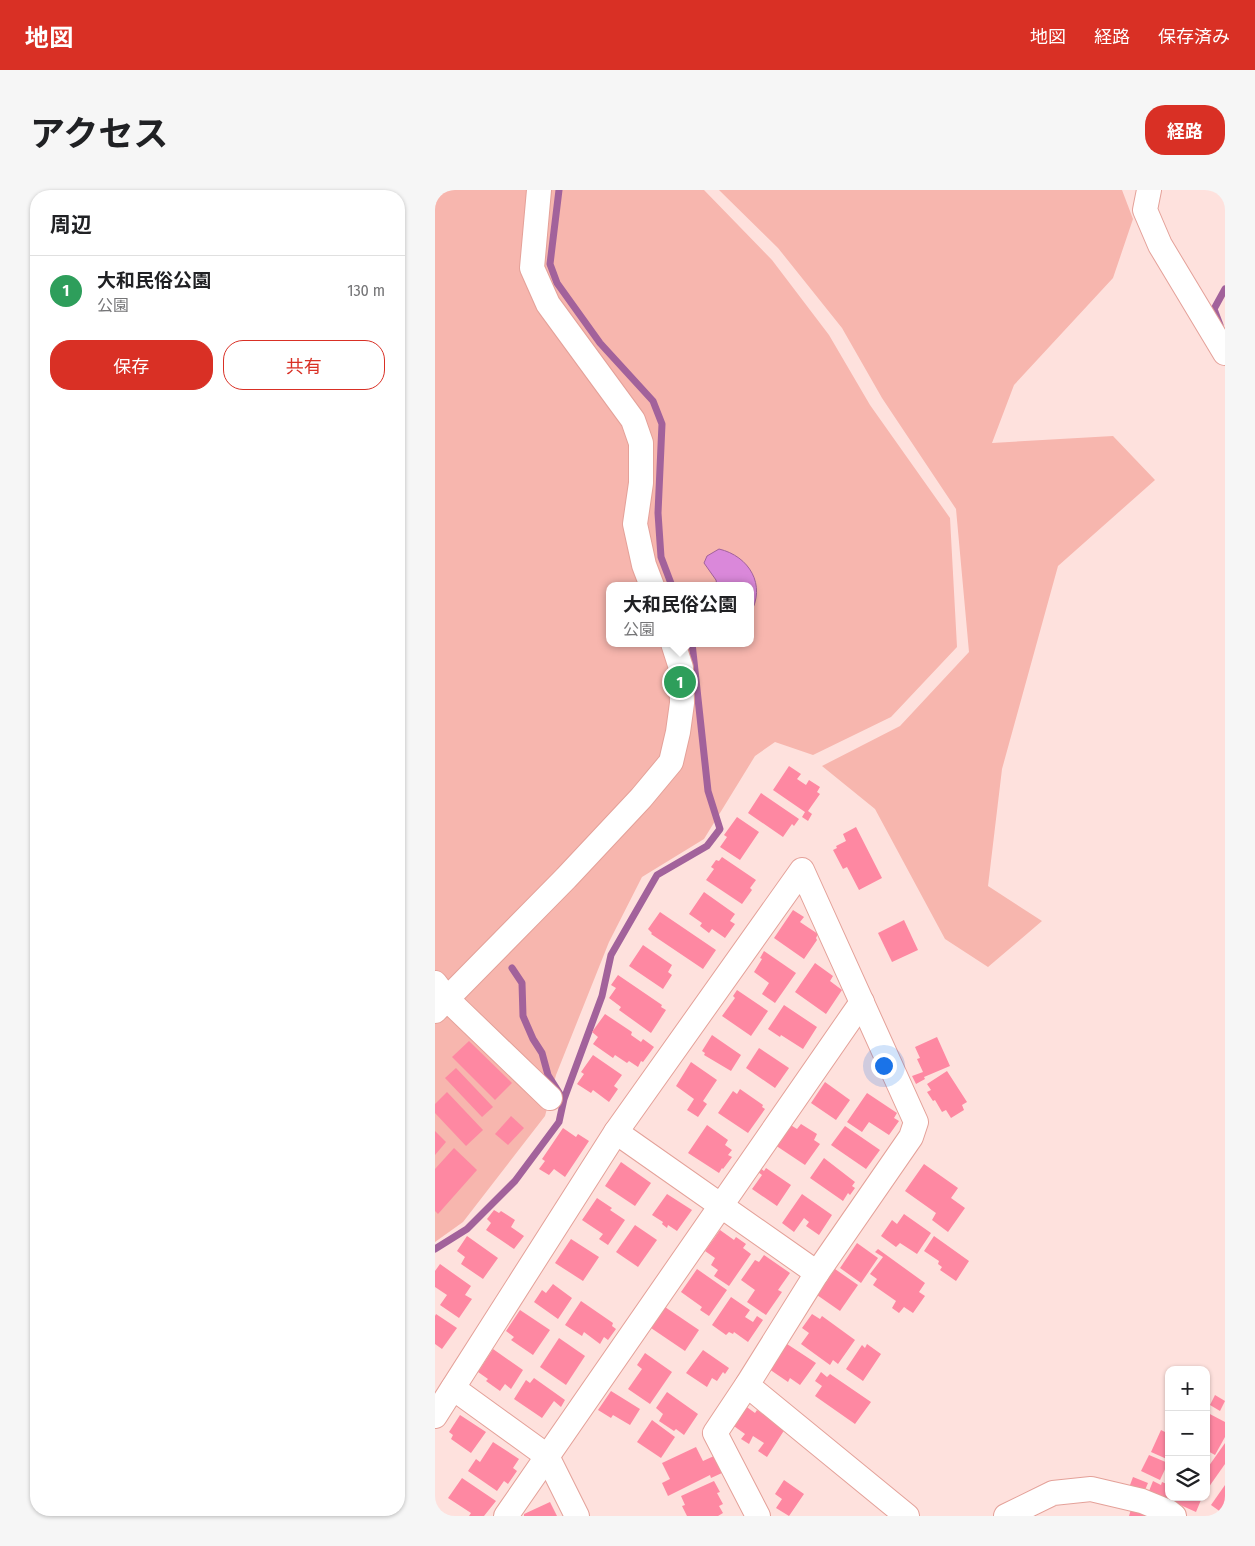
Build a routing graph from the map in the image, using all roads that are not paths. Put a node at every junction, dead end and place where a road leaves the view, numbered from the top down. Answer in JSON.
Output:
{"nodes":[{"id":1,"x":539,"y":190,"type":"edge"},
{"id":2,"x":1149,"y":190,"type":"edge"},
{"id":3,"x":1225,"y":353,"type":"edge"},
{"id":4,"x":650,"y":582,"type":"edge"},
{"id":5,"x":674,"y":647,"type":"edge"},
{"id":6,"x":439,"y":997,"type":"edge"},
{"id":7,"x":862,"y":1002,"type":"junction"},
{"id":8,"x":550,"y":1098,"type":"dead end"},
{"id":9,"x":616,"y":1132,"type":"junction"},
{"id":10,"x":721,"y":1206,"type":"junction"},
{"id":11,"x":817,"y":1273,"type":"junction"},
{"id":12,"x":747,"y":1385,"type":"junction"},
{"id":13,"x":453,"y":1388,"type":"junction"},
{"id":14,"x":435,"y":1416,"type":"edge"},
{"id":15,"x":547,"y":1456,"type":"junction"},
{"id":16,"x":506,"y":1516,"type":"edge"},
{"id":17,"x":577,"y":1516,"type":"edge"},
{"id":18,"x":758,"y":1516,"type":"edge"},
{"id":19,"x":907,"y":1516,"type":"edge"},
{"id":20,"x":1006,"y":1516,"type":"edge"},
{"id":21,"x":1174,"y":1516,"type":"edge"}],
"edges":[{"from":1,"to":4,"type":"street"},
{"from":2,"to":3,"type":"street"},
{"from":5,"to":6,"type":"street"},
{"from":6,"to":8,"type":"street"},
{"from":7,"to":9,"type":"street"},
{"from":7,"to":10,"type":"street"},
{"from":7,"to":11,"type":"street"},
{"from":9,"to":10,"type":"street"},
{"from":9,"to":13,"type":"street"},
{"from":10,"to":11,"type":"street"},
{"from":10,"to":15,"type":"street"},
{"from":11,"to":12,"type":"street"},
{"from":12,"to":18,"type":"street"},
{"from":12,"to":19,"type":"street"},
{"from":13,"to":14,"type":"street"},
{"from":13,"to":15,"type":"street"},
{"from":15,"to":16,"type":"street"},
{"from":15,"to":17,"type":"street"},
{"from":20,"to":21,"type":"street"}]}
